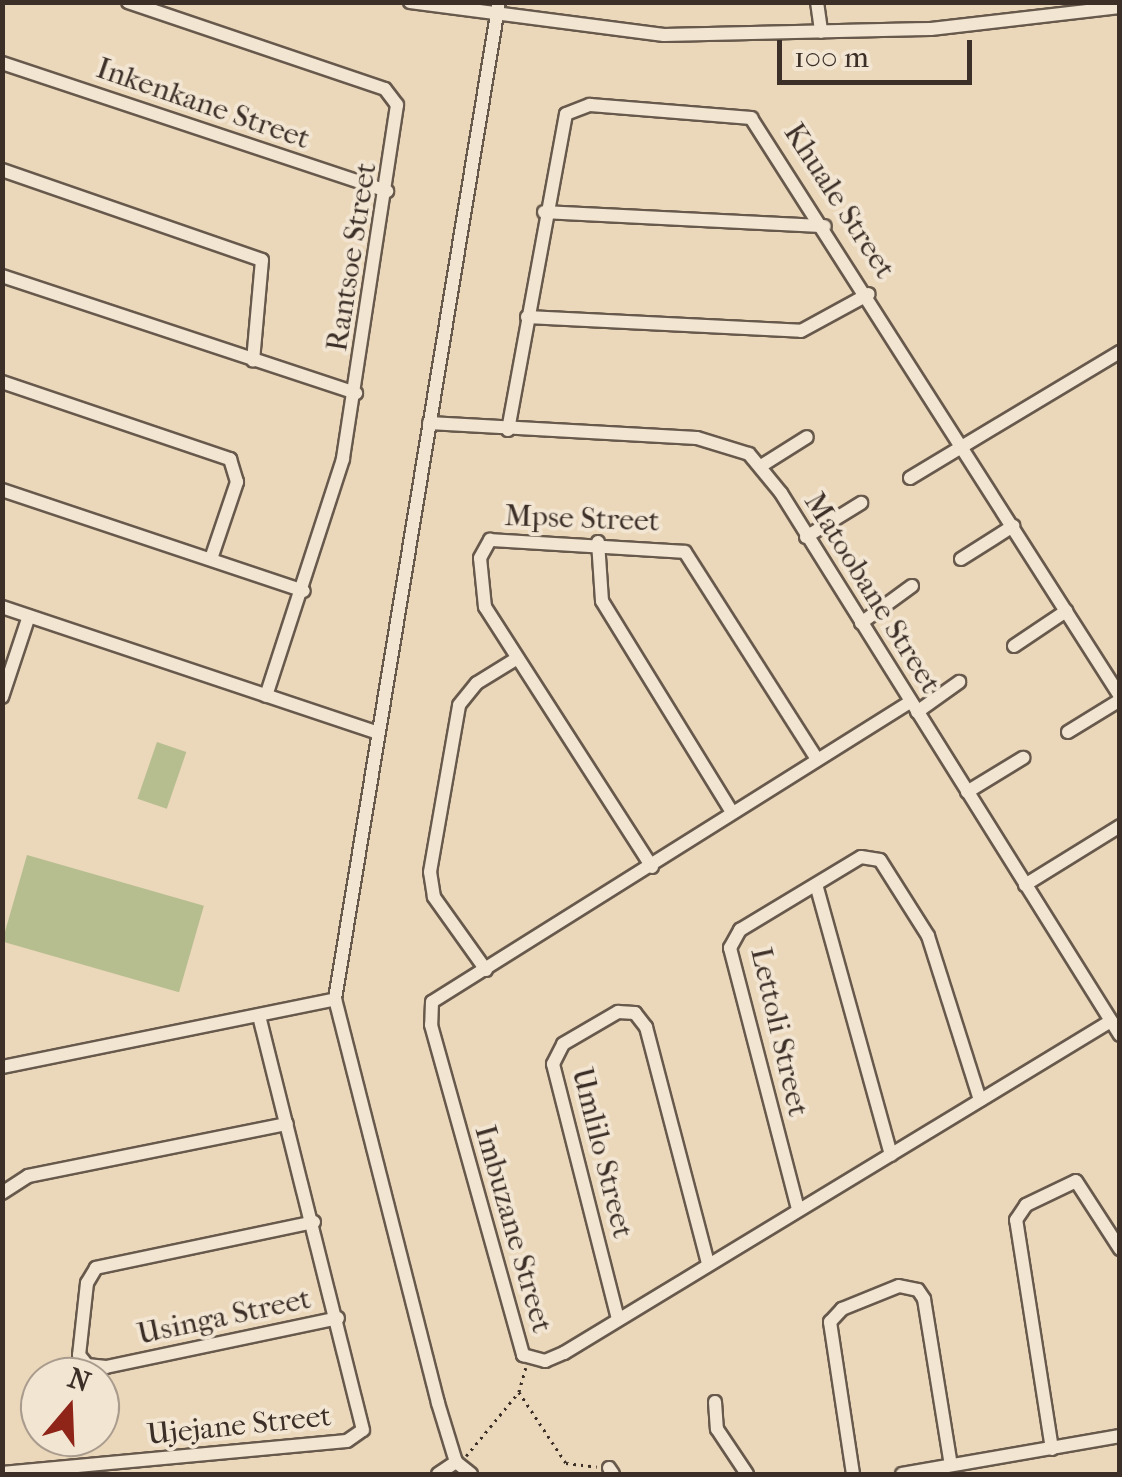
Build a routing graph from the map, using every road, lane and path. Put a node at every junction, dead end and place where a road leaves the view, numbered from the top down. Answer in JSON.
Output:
{"nodes":[{"id":1,"x":128,"y":2,"type":"edge"},
{"id":2,"x":410,"y":2,"type":"edge"},
{"id":3,"x":816,"y":2,"type":"edge"},
{"id":4,"x":1120,"y":7,"type":"edge"},
{"id":5,"x":498,"y":9,"type":"edge"},
{"id":6,"x":822,"y":32,"type":"junction"},
{"id":7,"x":2,"y":63,"type":"edge"},
{"id":8,"x":2,"y":170,"type":"edge"},
{"id":9,"x":387,"y":191,"type":"junction"},
{"id":10,"x":544,"y":212,"type":"junction"},
{"id":11,"x":826,"y":226,"type":"junction"},
{"id":12,"x":2,"y":276,"type":"edge"},
{"id":13,"x":868,"y":294,"type":"junction"},
{"id":14,"x":527,"y":317,"type":"junction"},
{"id":15,"x":1120,"y":352,"type":"edge"},
{"id":16,"x":253,"y":361,"type":"junction"},
{"id":17,"x":2,"y":382,"type":"edge"},
{"id":18,"x":356,"y":393,"type":"junction"},
{"id":19,"x":429,"y":423,"type":"junction"},
{"id":20,"x":508,"y":430,"type":"junction"},
{"id":21,"x":808,"y":436,"type":"dead end"},
{"id":22,"x":964,"y":446,"type":"junction"},
{"id":23,"x":761,"y":466,"type":"junction"},
{"id":24,"x":910,"y":478,"type":"dead end"},
{"id":25,"x":2,"y":490,"type":"edge"},
{"id":26,"x":861,"y":503,"type":"dead end"},
{"id":27,"x":1013,"y":526,"type":"junction"},
{"id":28,"x":806,"y":536,"type":"junction"},
{"id":29,"x":598,"y":542,"type":"junction"},
{"id":30,"x":962,"y":558,"type":"dead end"},
{"id":31,"x":212,"y":559,"type":"junction"},
{"id":32,"x":912,"y":586,"type":"dead end"},
{"id":33,"x":304,"y":591,"type":"junction"},
{"id":34,"x":2,"y":607,"type":"edge"},
{"id":35,"x":1066,"y":611,"type":"junction"},
{"id":36,"x":29,"y":616,"type":"junction"},
{"id":37,"x":861,"y":623,"type":"junction"},
{"id":38,"x":1014,"y":646,"type":"dead end"},
{"id":39,"x":516,"y":659,"type":"junction"},
{"id":40,"x":959,"y":682,"type":"dead end"},
{"id":41,"x":266,"y":696,"type":"junction"},
{"id":42,"x":2,"y":697,"type":"edge"},
{"id":43,"x":1120,"y":698,"type":"edge"},
{"id":44,"x":913,"y":707,"type":"junction"},
{"id":45,"x":379,"y":732,"type":"junction"},
{"id":46,"x":1068,"y":732,"type":"dead end"},
{"id":47,"x":1024,"y":758,"type":"dead end"},
{"id":48,"x":818,"y":759,"type":"junction"},
{"id":49,"x":967,"y":792,"type":"junction"},
{"id":50,"x":732,"y":812,"type":"junction"},
{"id":51,"x":1119,"y":828,"type":"edge"},
{"id":52,"x":652,"y":867,"type":"junction"},
{"id":53,"x":1025,"y":885,"type":"junction"},
{"id":54,"x":817,"y":888,"type":"junction"},
{"id":55,"x":486,"y":970,"type":"junction"},
{"id":56,"x":335,"y":999,"type":"junction"},
{"id":57,"x":259,"y":1016,"type":"junction"},
{"id":58,"x":1111,"y":1021,"type":"junction"},
{"id":59,"x":1120,"y":1036,"type":"edge"},
{"id":60,"x":2,"y":1068,"type":"edge"},
{"id":61,"x":980,"y":1100,"type":"junction"},
{"id":62,"x":286,"y":1124,"type":"junction"},
{"id":63,"x":891,"y":1155,"type":"junction"},
{"id":64,"x":2,"y":1193,"type":"edge"},
{"id":65,"x":798,"y":1209,"type":"junction"},
{"id":66,"x":314,"y":1222,"type":"junction"},
{"id":67,"x":1120,"y":1249,"type":"edge"},
{"id":68,"x":708,"y":1264,"type":"junction"},
{"id":69,"x":338,"y":1318,"type":"junction"},
{"id":70,"x":618,"y":1320,"type":"junction"},
{"id":71,"x":529,"y":1360,"type":"junction"},
{"id":72,"x":519,"y":1392,"type":"junction"},
{"id":73,"x":715,"y":1402,"type":"dead end"},
{"id":74,"x":1120,"y":1436,"type":"edge"},
{"id":75,"x":1052,"y":1449,"type":"junction"},
{"id":76,"x":456,"y":1462,"type":"junction"},
{"id":77,"x":950,"y":1466,"type":"junction"},
{"id":78,"x":611,"y":1471,"type":"edge"},
{"id":79,"x":2,"y":1473,"type":"edge"},
{"id":80,"x":438,"y":1474,"type":"edge"},
{"id":81,"x":472,"y":1474,"type":"edge"},
{"id":82,"x":747,"y":1474,"type":"edge"},
{"id":83,"x":853,"y":1474,"type":"edge"},
{"id":84,"x":902,"y":1474,"type":"edge"}],
"edges":[{"from":1,"to":9,"type":"street","name":"Rantsoe Street"},
{"from":2,"to":5,"type":"street"},
{"from":3,"to":6,"type":"street"},
{"from":4,"to":6,"type":"street"},
{"from":5,"to":6,"type":"street"},
{"from":5,"to":19,"type":"street"},
{"from":7,"to":9,"type":"street","name":"Inkenkane Street"},
{"from":8,"to":16,"type":"street"},
{"from":9,"to":18,"type":"street","name":"Rantsoe Street"},
{"from":10,"to":11,"type":"street"},
{"from":10,"to":11,"type":"street","name":"Khuale Street"},
{"from":10,"to":14,"type":"street","name":"Khuale Street"},
{"from":11,"to":13,"type":"street","name":"Khuale Street"},
{"from":12,"to":16,"type":"street"},
{"from":13,"to":14,"type":"street"},
{"from":13,"to":22,"type":"street","name":"Khuale Street"},
{"from":14,"to":20,"type":"street","name":"Khuale Street"},
{"from":15,"to":22,"type":"street"},
{"from":16,"to":18,"type":"street"},
{"from":17,"to":31,"type":"street"},
{"from":18,"to":33,"type":"street","name":"Rantsoe Street"},
{"from":19,"to":20,"type":"street","name":"Matoobane Street"},
{"from":19,"to":45,"type":"street"},
{"from":20,"to":23,"type":"street","name":"Matoobane Street"},
{"from":21,"to":23,"type":"street"},
{"from":22,"to":24,"type":"street"},
{"from":22,"to":27,"type":"street","name":"Khuale Street"},
{"from":23,"to":28,"type":"street","name":"Matoobane Street"},
{"from":25,"to":31,"type":"street"},
{"from":26,"to":28,"type":"street"},
{"from":27,"to":30,"type":"street"},
{"from":27,"to":35,"type":"street","name":"Khuale Street"},
{"from":28,"to":37,"type":"street","name":"Matoobane Street"},
{"from":29,"to":39,"type":"street","name":"Mpse Street"},
{"from":29,"to":48,"type":"street","name":"Mpse Street"},
{"from":29,"to":50,"type":"street"},
{"from":31,"to":33,"type":"street"},
{"from":32,"to":37,"type":"street"},
{"from":33,"to":41,"type":"street","name":"Rantsoe Street"},
{"from":34,"to":36,"type":"street"},
{"from":35,"to":38,"type":"street"},
{"from":35,"to":43,"type":"street","name":"Khuale Street"},
{"from":36,"to":41,"type":"street"},
{"from":36,"to":42,"type":"street"},
{"from":37,"to":44,"type":"street","name":"Matoobane Street"},
{"from":39,"to":52,"type":"street","name":"Mpse Street"},
{"from":39,"to":55,"type":"street"},
{"from":40,"to":44,"type":"street","name":"Imbuzane Street"},
{"from":41,"to":45,"type":"street"},
{"from":43,"to":46,"type":"street"},
{"from":44,"to":48,"type":"street","name":"Imbuzane Street"},
{"from":44,"to":49,"type":"street","name":"Matoobane Street"},
{"from":45,"to":56,"type":"street"},
{"from":47,"to":49,"type":"street"},
{"from":48,"to":50,"type":"street","name":"Imbuzane Street"},
{"from":49,"to":53,"type":"street","name":"Matoobane Street"},
{"from":50,"to":52,"type":"street","name":"Imbuzane Street"},
{"from":51,"to":53,"type":"street"},
{"from":52,"to":55,"type":"street","name":"Imbuzane Street"},
{"from":53,"to":58,"type":"street","name":"Matoobane Street"},
{"from":54,"to":61,"type":"street","name":"Lettoli Street"},
{"from":54,"to":63,"type":"street"},
{"from":54,"to":65,"type":"street","name":"Lettoli Street"},
{"from":55,"to":71,"type":"street","name":"Imbuzane Street"},
{"from":56,"to":57,"type":"street"},
{"from":56,"to":76,"type":"street"},
{"from":57,"to":60,"type":"street"},
{"from":57,"to":62,"type":"street"},
{"from":58,"to":59,"type":"street","name":"Matoobane Street"},
{"from":58,"to":61,"type":"street","name":"Imbuzane Street"},
{"from":61,"to":63,"type":"street","name":"Imbuzane Street"},
{"from":62,"to":64,"type":"street"},
{"from":62,"to":66,"type":"street"},
{"from":63,"to":65,"type":"street","name":"Imbuzane Street"},
{"from":65,"to":68,"type":"street","name":"Imbuzane Street"},
{"from":66,"to":69,"type":"street"},
{"from":66,"to":69,"type":"street","name":"Usinga Street"},
{"from":67,"to":75,"type":"street"},
{"from":68,"to":70,"type":"street","name":"Imbuzane Street"},
{"from":68,"to":70,"type":"street","name":"Umlilo Street"},
{"from":69,"to":79,"type":"street","name":"Ujejane Street"},
{"from":70,"to":71,"type":"street","name":"Imbuzane Street"},
{"from":71,"to":72,"type":"path"},
{"from":72,"to":76,"type":"path"},
{"from":72,"to":78,"type":"path"},
{"from":73,"to":82,"type":"street"},
{"from":74,"to":75,"type":"street"},
{"from":75,"to":77,"type":"street"},
{"from":76,"to":80,"type":"street"},
{"from":76,"to":81,"type":"street"},
{"from":77,"to":83,"type":"street"},
{"from":77,"to":84,"type":"street"}]}
